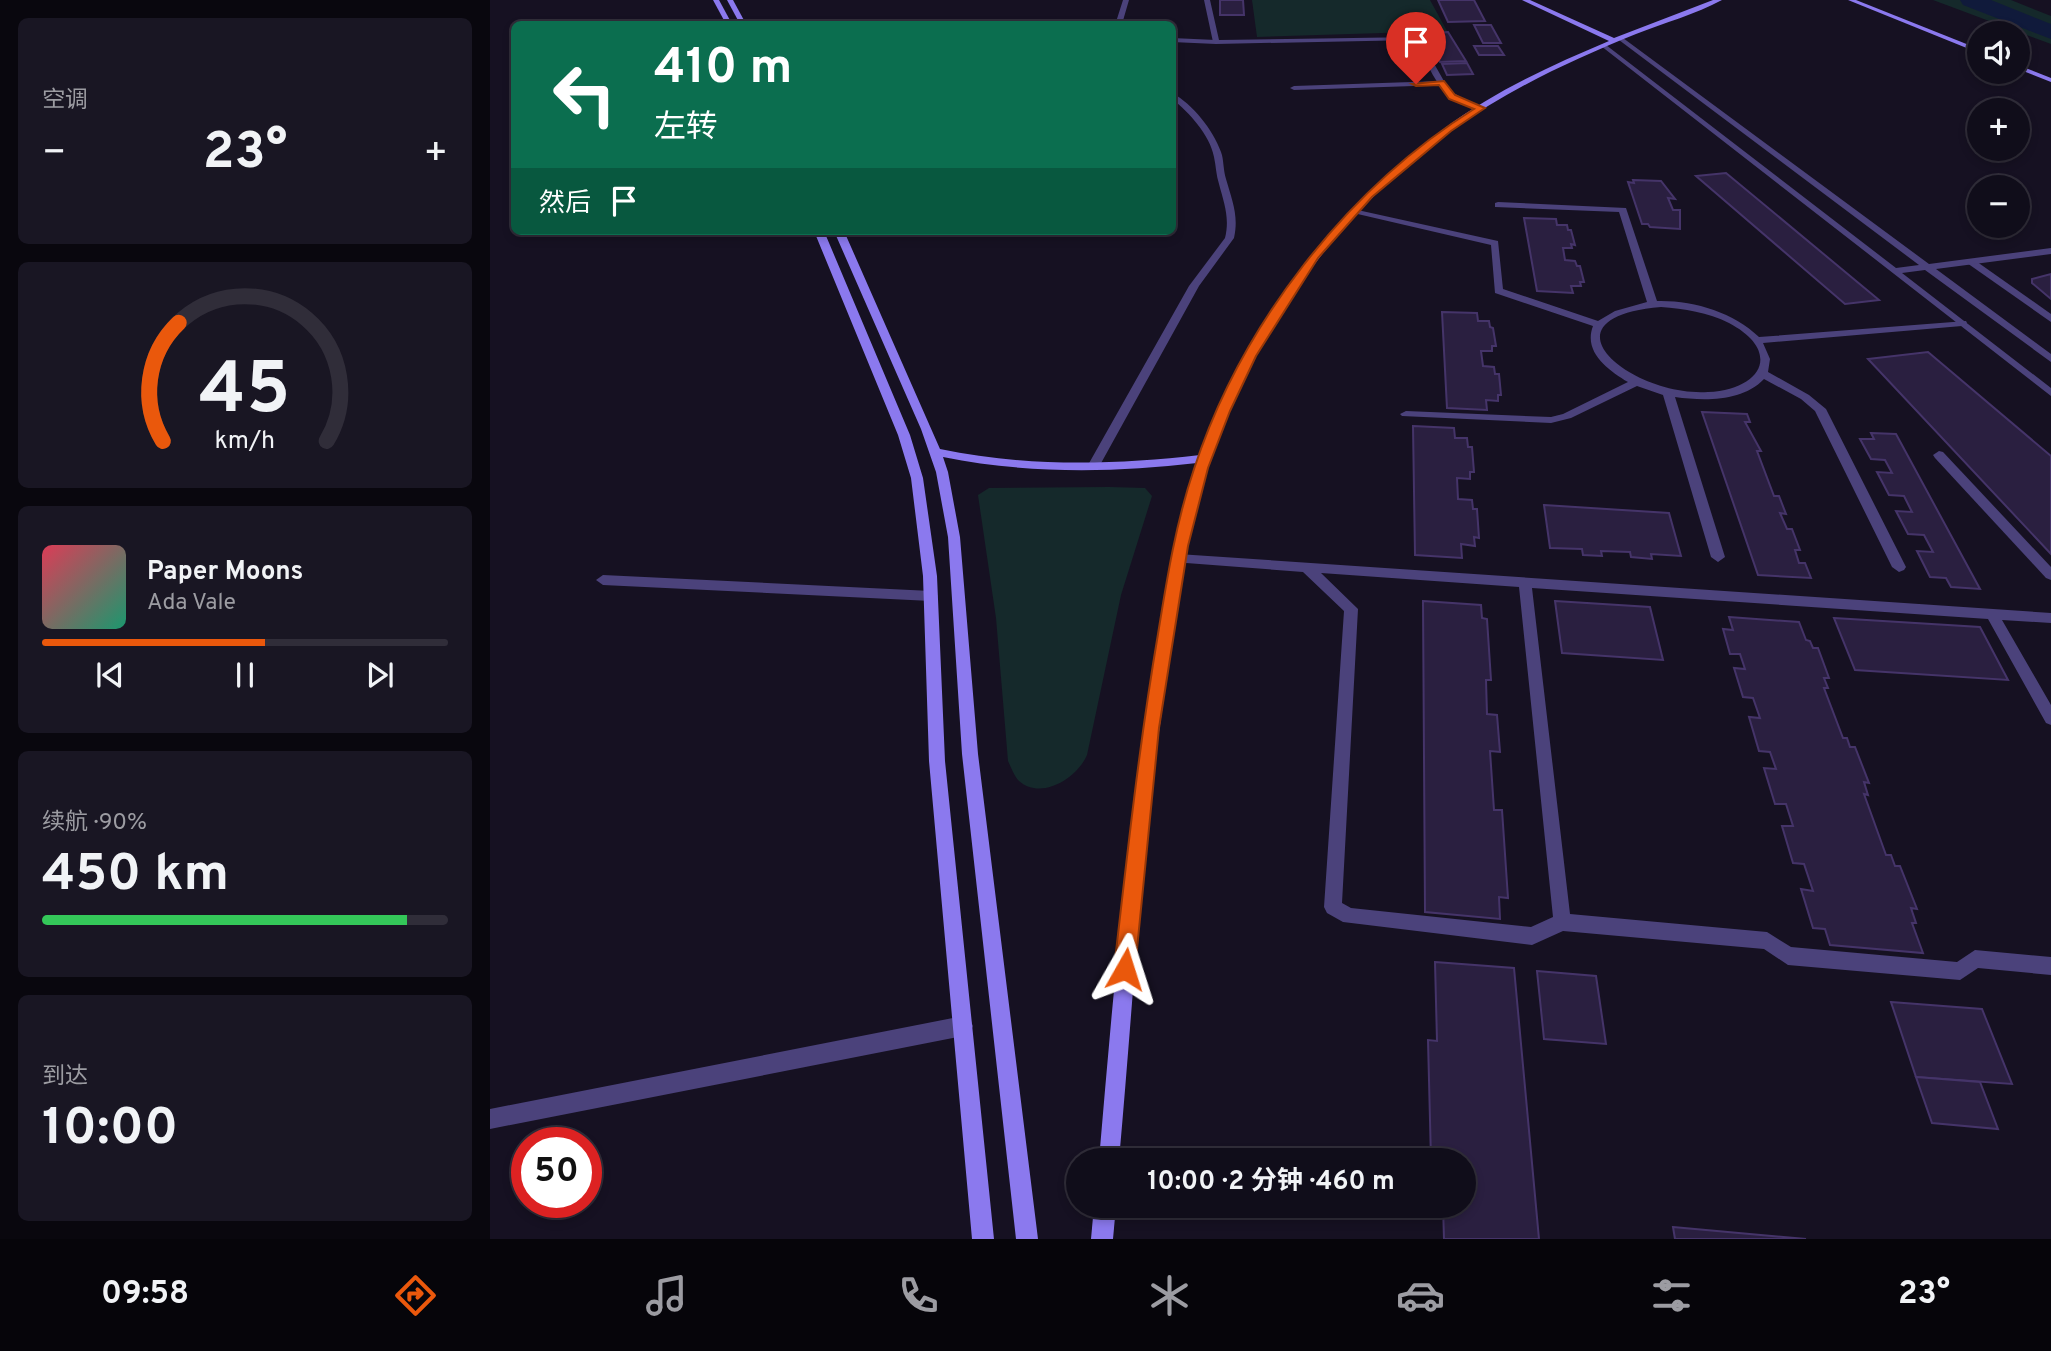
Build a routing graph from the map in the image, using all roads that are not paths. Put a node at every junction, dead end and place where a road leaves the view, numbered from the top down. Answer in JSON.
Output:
{"nodes":[{"id":1,"x":716,"y":0,"type":"edge"},
{"id":2,"x":730,"y":0,"type":"edge"},
{"id":3,"x":1126,"y":0,"type":"edge"},
{"id":4,"x":1207,"y":0,"type":"edge"},
{"id":5,"x":1525,"y":0,"type":"edge"},
{"id":6,"x":1719,"y":0,"type":"edge"},
{"id":7,"x":1851,"y":0,"type":"edge"},
{"id":8,"x":727,"y":21,"type":"edge"},
{"id":9,"x":741,"y":21,"type":"edge"},
{"id":10,"x":1120,"y":21,"type":"edge"},
{"id":11,"x":1176,"y":40,"type":"edge"},
{"id":12,"x":1216,"y":42,"type":"junction"},
{"id":13,"x":1613,"y":42,"type":"junction"},
{"id":14,"x":1967,"y":46,"type":"edge"},
{"id":15,"x":2030,"y":72,"type":"edge"},
{"id":16,"x":2051,"y":80,"type":"edge"},
{"id":17,"x":1441,"y":83,"type":"junction"},
{"id":18,"x":1294,"y":88,"type":"dead end"},
{"id":19,"x":1176,"y":99,"type":"edge"},
{"id":20,"x":1480,"y":108,"type":"junction"},
{"id":21,"x":1499,"y":205,"type":"dead end"},
{"id":22,"x":1353,"y":212,"type":"junction"},
{"id":23,"x":821,"y":235,"type":"edge"},
{"id":24,"x":841,"y":235,"type":"edge"},
{"id":25,"x":2051,"y":251,"type":"edge"},
{"id":26,"x":1970,"y":261,"type":"junction"},
{"id":27,"x":1928,"y":267,"type":"junction"},
{"id":28,"x":1895,"y":271,"type":"junction"},
{"id":29,"x":1653,"y":304,"type":"junction"},
{"id":30,"x":2051,"y":319,"type":"edge"},
{"id":31,"x":1962,"y":323,"type":"junction"},
{"id":32,"x":1599,"y":325,"type":"junction"},
{"id":33,"x":1756,"y":340,"type":"junction"},
{"id":34,"x":2051,"y":359,"type":"edge"},
{"id":35,"x":1762,"y":373,"type":"junction"},
{"id":36,"x":1637,"y":382,"type":"junction"},
{"id":37,"x":1668,"y":392,"type":"junction"},
{"id":38,"x":2051,"y":393,"type":"edge"},
{"id":39,"x":1406,"y":414,"type":"dead end"},
{"id":40,"x":935,"y":452,"type":"junction"},
{"id":41,"x":1939,"y":455,"type":"dead end"},
{"id":42,"x":1205,"y":458,"type":"junction"},
{"id":43,"x":1094,"y":465,"type":"junction"},
{"id":44,"x":1718,"y":556,"type":"dead end"},
{"id":45,"x":1178,"y":559,"type":"junction"},
{"id":46,"x":1306,"y":567,"type":"junction"},
{"id":47,"x":1899,"y":567,"type":"dead end"},
{"id":48,"x":2051,"y":575,"type":"edge"},
{"id":49,"x":603,"y":580,"type":"dead end"},
{"id":50,"x":1525,"y":582,"type":"junction"},
{"id":51,"x":931,"y":596,"type":"junction"},
{"id":52,"x":1992,"y":614,"type":"junction"},
{"id":53,"x":2051,"y":618,"type":"edge"},
{"id":54,"x":2051,"y":719,"type":"edge"},
{"id":55,"x":1562,"y":922,"type":"junction"},
{"id":56,"x":2051,"y":966,"type":"edge"},
{"id":57,"x":963,"y":1026,"type":"junction"},
{"id":58,"x":490,"y":1119,"type":"edge"},
{"id":59,"x":1110,"y":1148,"type":"edge"},
{"id":60,"x":1104,"y":1218,"type":"edge"},
{"id":61,"x":983,"y":1239,"type":"edge"},
{"id":62,"x":1027,"y":1239,"type":"edge"},
{"id":63,"x":1102,"y":1239,"type":"edge"}],
"edges":[{"from":1,"to":8,"type":"main road"},
{"from":2,"to":9,"type":"main road"},
{"from":3,"to":10,"type":"street"},
{"from":4,"to":12,"type":"street"},
{"from":5,"to":13,"type":"main road"},
{"from":6,"to":13,"type":"main road"},
{"from":7,"to":14,"type":"main road"},
{"from":11,"to":12,"type":"street"},
{"from":12,"to":17,"type":"street"},
{"from":13,"to":20,"type":"main road"},
{"from":13,"to":27,"type":"street"},
{"from":13,"to":28,"type":"street"},
{"from":15,"to":16,"type":"main road"},
{"from":17,"to":18,"type":"street"},
{"from":17,"to":20,"type":"street"},
{"from":19,"to":43,"type":"street"},
{"from":20,"to":22,"type":"main road"},
{"from":21,"to":29,"type":"street"},
{"from":22,"to":32,"type":"street"},
{"from":22,"to":42,"type":"main road"},
{"from":23,"to":51,"type":"main road"},
{"from":24,"to":40,"type":"main road"},
{"from":25,"to":26,"type":"street"},
{"from":26,"to":27,"type":"street"},
{"from":26,"to":30,"type":"street"},
{"from":27,"to":28,"type":"street"},
{"from":27,"to":34,"type":"street"},
{"from":28,"to":31,"type":"street"},
{"from":29,"to":32,"type":"street"},
{"from":29,"to":33,"type":"street"},
{"from":31,"to":33,"type":"street"},
{"from":31,"to":38,"type":"street"},
{"from":32,"to":36,"type":"street"},
{"from":33,"to":35,"type":"street"},
{"from":35,"to":37,"type":"street"},
{"from":35,"to":47,"type":"street"},
{"from":36,"to":37,"type":"street"},
{"from":36,"to":39,"type":"street"},
{"from":37,"to":44,"type":"street"},
{"from":40,"to":43,"type":"main road"},
{"from":40,"to":62,"type":"main road"},
{"from":41,"to":48,"type":"street"},
{"from":42,"to":43,"type":"main road"},
{"from":42,"to":45,"type":"main road"},
{"from":45,"to":46,"type":"street"},
{"from":45,"to":59,"type":"main road"},
{"from":46,"to":50,"type":"street"},
{"from":46,"to":55,"type":"street"},
{"from":49,"to":51,"type":"street"},
{"from":50,"to":52,"type":"street"},
{"from":50,"to":55,"type":"street"},
{"from":51,"to":57,"type":"main road"},
{"from":52,"to":53,"type":"street"},
{"from":52,"to":54,"type":"street"},
{"from":55,"to":56,"type":"street"},
{"from":57,"to":58,"type":"street"},
{"from":57,"to":61,"type":"main road"},
{"from":60,"to":63,"type":"main road"}]}
